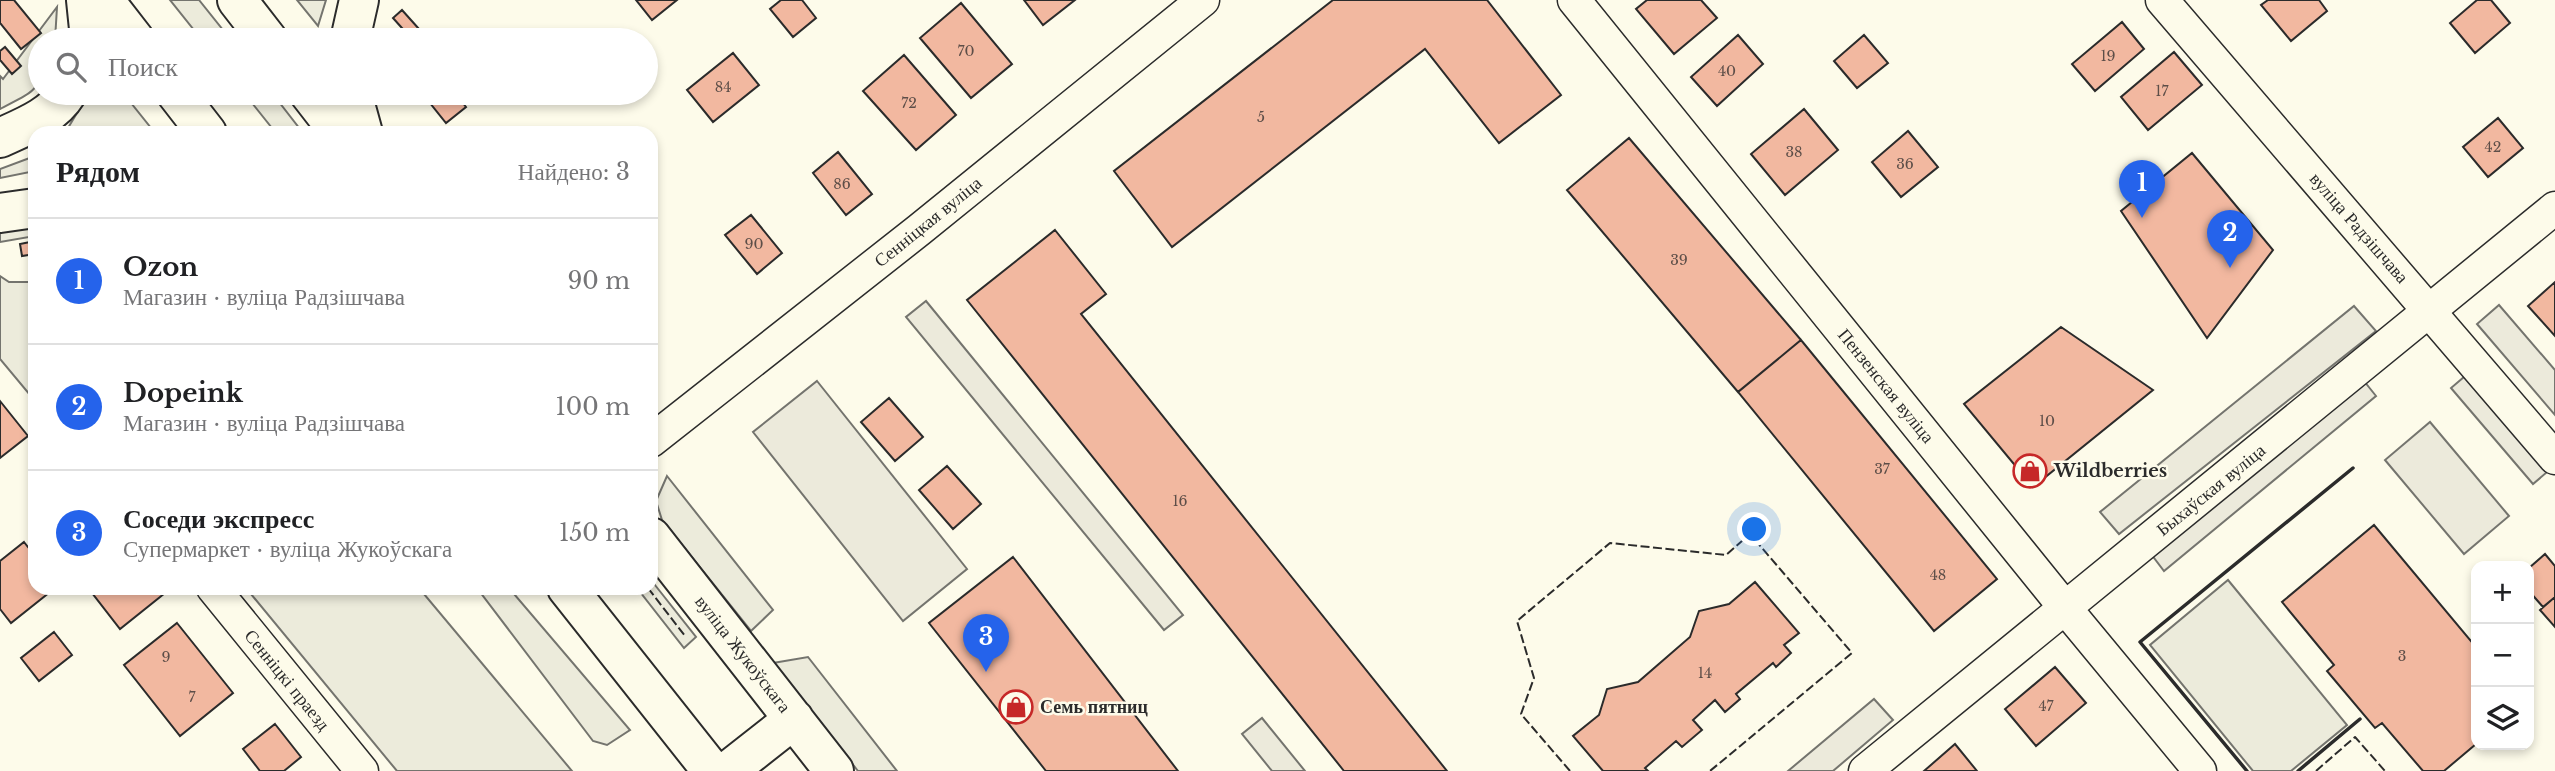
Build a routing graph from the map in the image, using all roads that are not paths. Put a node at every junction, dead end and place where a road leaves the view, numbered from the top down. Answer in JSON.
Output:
{"nodes":[{"id":1,"x":86,"y":0,"type":"edge"},
{"id":2,"x":104,"y":0,"type":"edge"},
{"id":3,"x":237,"y":0,"type":"edge"},
{"id":4,"x":359,"y":0,"type":"edge"},
{"id":5,"x":1203,"y":0,"type":"edge"},
{"id":6,"x":1574,"y":0,"type":"edge"},
{"id":7,"x":2162,"y":0,"type":"edge"},
{"id":8,"x":89,"y":28,"type":"edge"},
{"id":9,"x":126,"y":28,"type":"edge"},
{"id":10,"x":259,"y":28,"type":"edge"},
{"id":11,"x":353,"y":28,"type":"edge"},
{"id":12,"x":56,"y":105,"type":"edge"},
{"id":13,"x":185,"y":105,"type":"edge"},
{"id":14,"x":318,"y":105,"type":"edge"},
{"id":15,"x":355,"y":105,"type":"edge"},
{"id":16,"x":202,"y":126,"type":"edge"},
{"id":17,"x":335,"y":126,"type":"edge"},
{"id":18,"x":361,"y":126,"type":"edge"},
{"id":19,"x":0,"y":138,"type":"edge"},
{"id":20,"x":2555,"y":208,"type":"edge"},
{"id":21,"x":28,"y":209,"type":"edge"},
{"id":22,"x":0,"y":213,"type":"edge"},
{"id":23,"x":2430,"y":311,"type":"junction"},
{"id":24,"x":658,"y":435,"type":"edge"},
{"id":25,"x":2555,"y":458,"type":"edge"},
{"id":26,"x":658,"y":546,"type":"edge"},
{"id":27,"x":218,"y":595,"type":"edge"},
{"id":28,"x":573,"y":595,"type":"edge"},
{"id":29,"x":2066,"y":609,"type":"junction"},
{"id":30,"x":794,"y":719,"type":"junction"},
{"id":31,"x":362,"y":771,"type":"edge"},
{"id":32,"x":712,"y":771,"type":"edge"},
{"id":33,"x":728,"y":771,"type":"edge"},
{"id":34,"x":834,"y":771,"type":"edge"},
{"id":35,"x":1865,"y":771,"type":"edge"},
{"id":36,"x":2200,"y":771,"type":"edge"}],
"edges":[{"from":1,"to":8,"type":"main road"},
{"from":2,"to":9,"type":"main road"},
{"from":3,"to":10,"type":"main road"},
{"from":4,"to":11,"type":"main road"},
{"from":5,"to":24,"type":"street","name":"Сенніцкая вуліца"},
{"from":6,"to":29,"type":"street","name":"Пензенская вуліца"},
{"from":7,"to":23,"type":"street","name":"вуліца Радзішчава"},
{"from":12,"to":19,"type":"main road"},
{"from":13,"to":16,"type":"main road"},
{"from":14,"to":17,"type":"main road"},
{"from":15,"to":18,"type":"main road"},
{"from":20,"to":23,"type":"street","name":"Быхаўская вуліца"},
{"from":21,"to":22,"type":"main road"},
{"from":23,"to":25,"type":"street","name":"вуліца Радзішчава"},
{"from":23,"to":29,"type":"street","name":"Быхаўская вуліца"},
{"from":26,"to":30,"type":"main road","name":"вуліца Жукоўскага"},
{"from":27,"to":31,"type":"street","name":"Сенніцкі праезд"},
{"from":28,"to":32,"type":"main road"},
{"from":29,"to":35,"type":"street","name":"Быхаўская вуліца"},
{"from":29,"to":36,"type":"street","name":"Пензенская вуліца"},
{"from":30,"to":33,"type":"main road"},
{"from":30,"to":34,"type":"main road","name":"вуліца Жукоўскага"}]}
